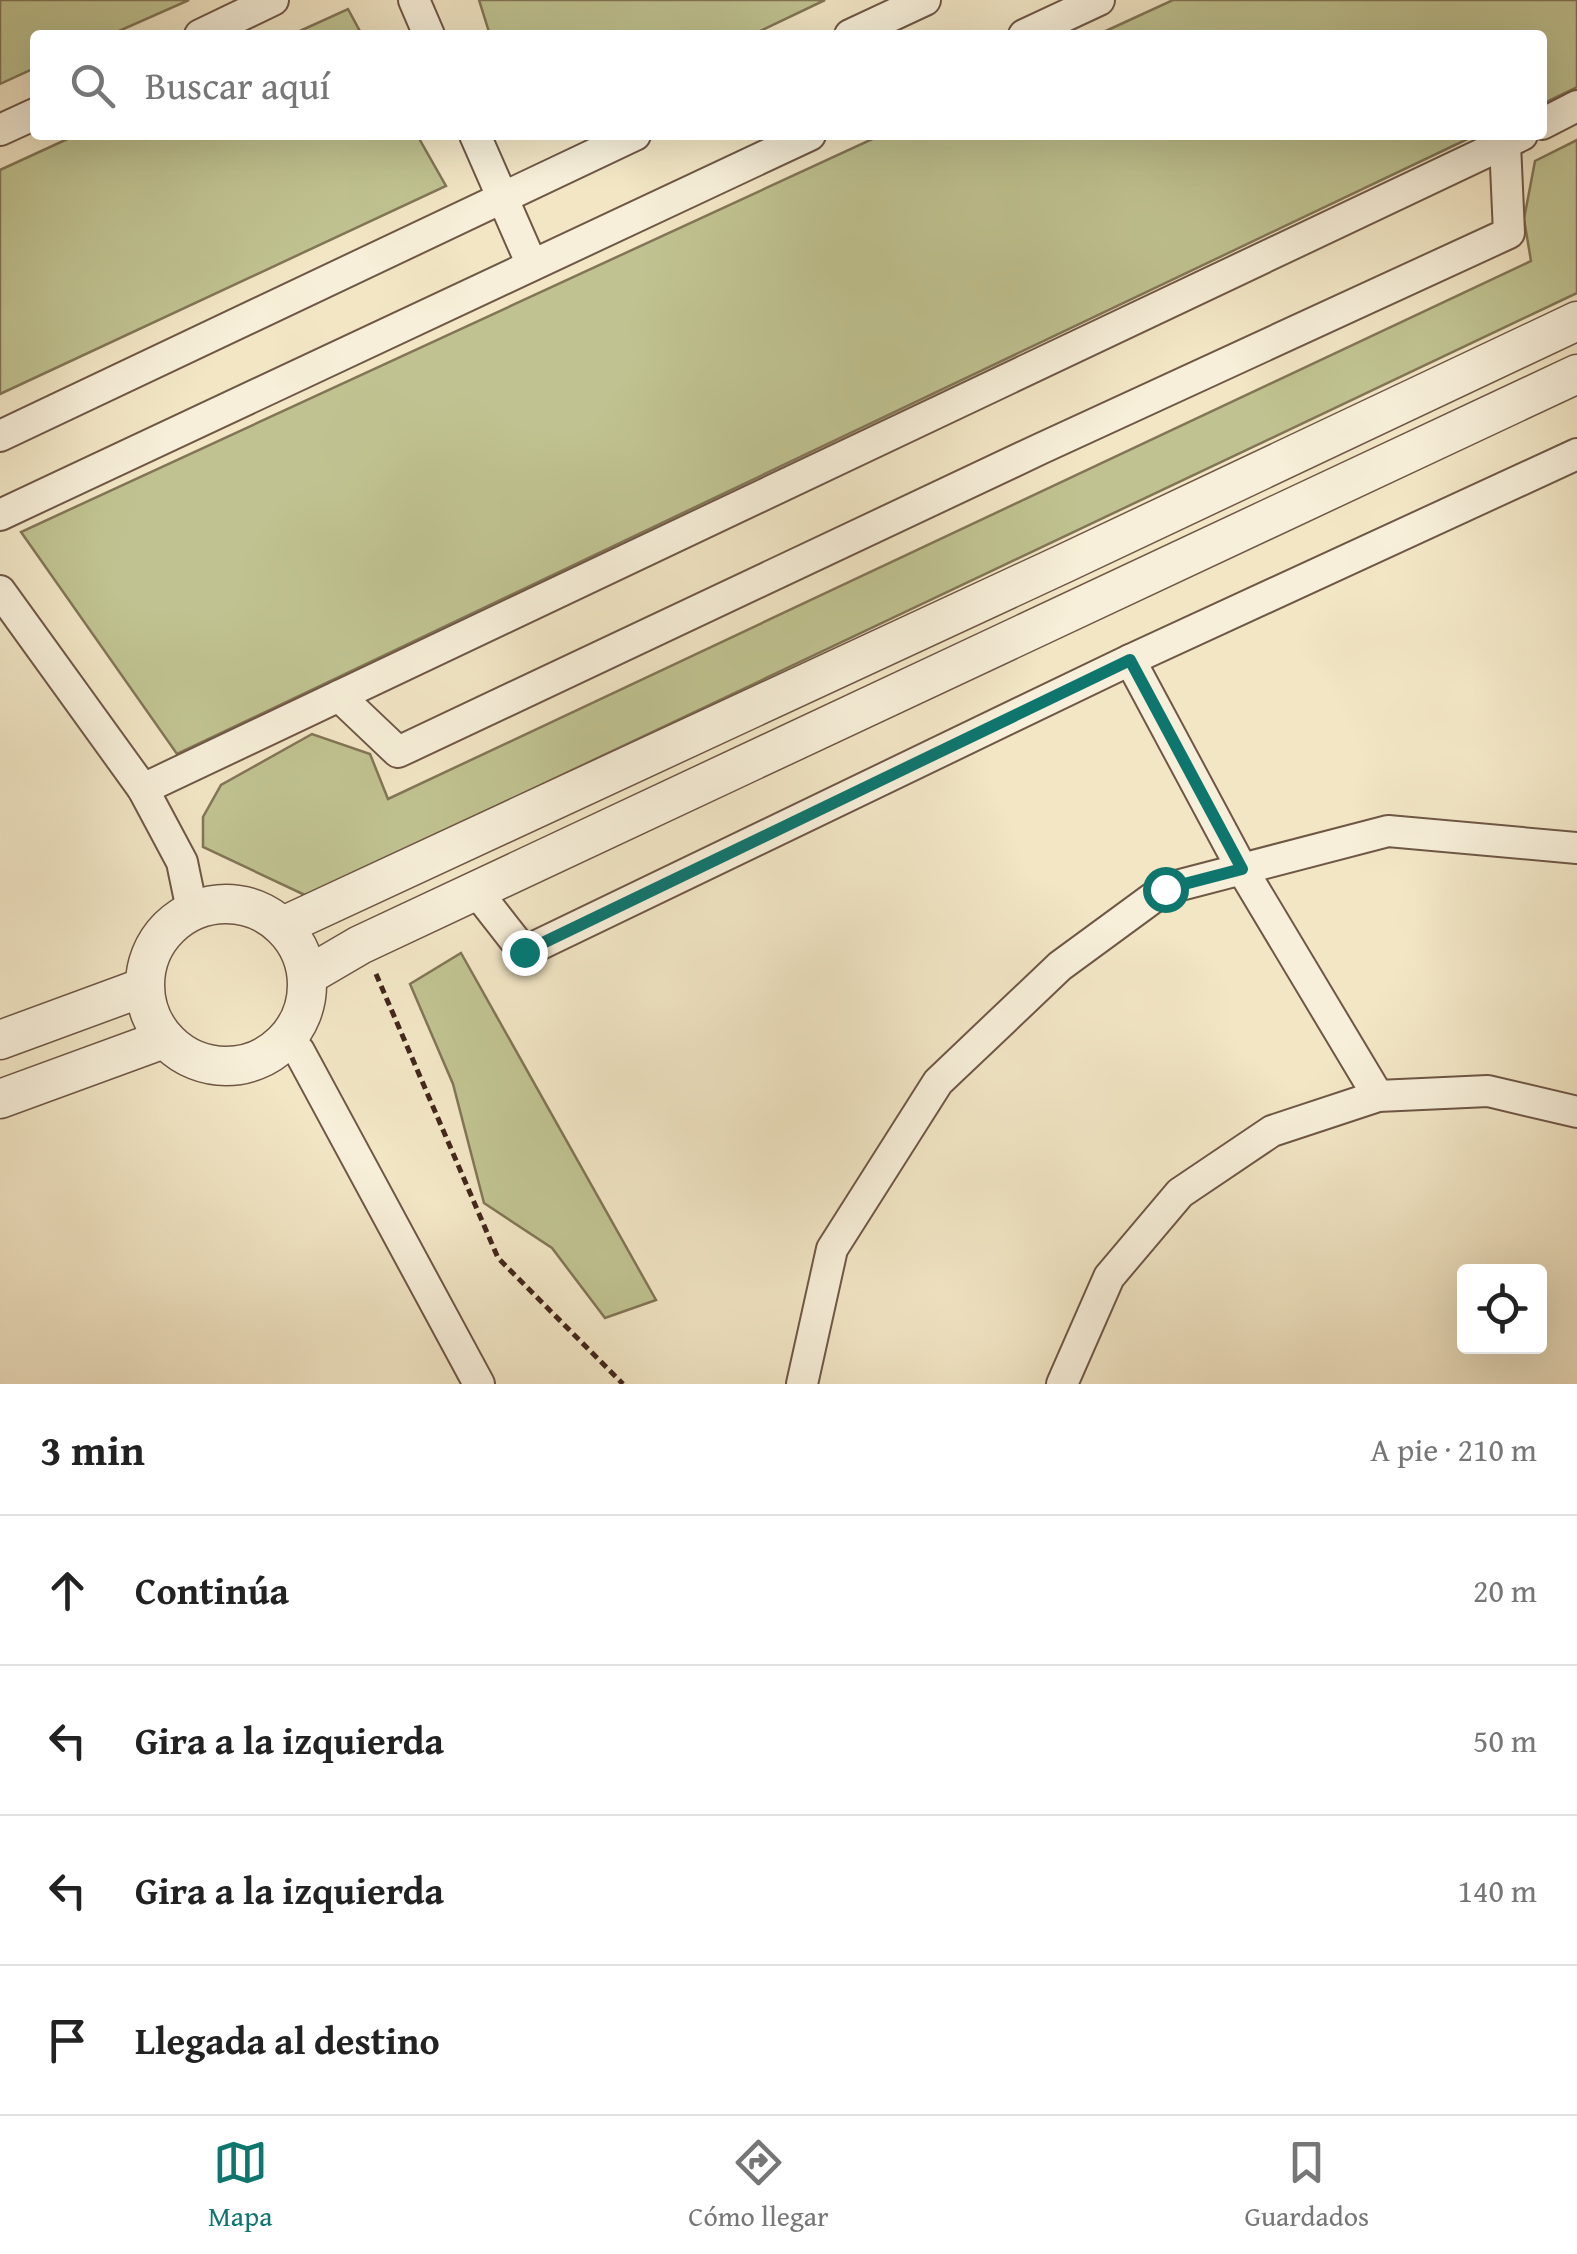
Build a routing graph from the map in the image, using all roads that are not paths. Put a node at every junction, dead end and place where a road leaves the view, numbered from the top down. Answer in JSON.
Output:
{"nodes":[{"id":1,"x":274,"y":0,"type":"edge"},
{"id":2,"x":414,"y":0,"type":"edge"},
{"id":3,"x":926,"y":0,"type":"edge"},
{"id":4,"x":1099,"y":0,"type":"edge"},
{"id":5,"x":211,"y":30,"type":"edge"},
{"id":6,"x":428,"y":30,"type":"edge"},
{"id":7,"x":861,"y":30,"type":"edge"},
{"id":8,"x":1035,"y":30,"type":"edge"},
{"id":9,"x":1577,"y":106,"type":"edge"},
{"id":10,"x":30,"y":116,"type":"edge"},
{"id":11,"x":1547,"y":121,"type":"edge"},
{"id":12,"x":0,"y":130,"type":"edge"},
{"id":13,"x":477,"y":140,"type":"edge"},
{"id":14,"x":624,"y":140,"type":"edge"},
{"id":15,"x":799,"y":140,"type":"edge"},
{"id":16,"x":1512,"y":140,"type":"edge"},
{"id":17,"x":1514,"y":140,"type":"edge"},
{"id":18,"x":503,"y":196,"type":"junction"},
{"id":19,"x":532,"y":264,"type":"junction"},
{"id":20,"x":1577,"y":321,"type":"edge"},
{"id":21,"x":1577,"y":374,"type":"edge"},
{"id":22,"x":0,"y":436,"type":"edge"},
{"id":23,"x":1577,"y":454,"type":"edge"},
{"id":24,"x":0,"y":515,"type":"edge"},
{"id":25,"x":0,"y":591,"type":"edge"},
{"id":26,"x":1130,"y":660,"type":"junction"},
{"id":27,"x":340,"y":696,"type":"junction"},
{"id":28,"x":142,"y":790,"type":"junction"},
{"id":29,"x":1577,"y":848,"type":"edge"},
{"id":30,"x":1242,"y":869,"type":"junction"},
{"id":31,"x":477,"y":892,"type":"junction"},
{"id":32,"x":192,"y":910,"type":"junction"},
{"id":33,"x":283,"y":926,"type":"junction"},
{"id":34,"x":307,"y":976,"type":"junction"},
{"id":35,"x":144,"y":988,"type":"junction"},
{"id":36,"x":164,"y":1039,"type":"junction"},
{"id":37,"x":0,"y":1040,"type":"edge"},
{"id":38,"x":287,"y":1040,"type":"junction"},
{"id":39,"x":1378,"y":1096,"type":"junction"},
{"id":40,"x":0,"y":1098,"type":"edge"},
{"id":41,"x":1577,"y":1112,"type":"edge"},
{"id":42,"x":479,"y":1384,"type":"edge"},
{"id":43,"x":802,"y":1384,"type":"edge"},
{"id":44,"x":1062,"y":1384,"type":"edge"}],
"edges":[{"from":1,"to":5,"type":"street"},
{"from":2,"to":6,"type":"street"},
{"from":3,"to":7,"type":"street"},
{"from":4,"to":8,"type":"street"},
{"from":9,"to":11,"type":"street"},
{"from":10,"to":12,"type":"street"},
{"from":13,"to":18,"type":"street"},
{"from":14,"to":18,"type":"street"},
{"from":15,"to":19,"type":"street"},
{"from":16,"to":27,"type":"street"},
{"from":17,"to":27,"type":"street"},
{"from":18,"to":19,"type":"street"},
{"from":18,"to":22,"type":"street"},
{"from":19,"to":24,"type":"street"},
{"from":20,"to":33,"type":"street"},
{"from":21,"to":31,"type":"street"},
{"from":23,"to":26,"type":"street"},
{"from":25,"to":28,"type":"street"},
{"from":26,"to":30,"type":"street"},
{"from":26,"to":31,"type":"street"},
{"from":27,"to":28,"type":"street"},
{"from":28,"to":32,"type":"street"},
{"from":29,"to":30,"type":"street"},
{"from":30,"to":39,"type":"street"},
{"from":30,"to":43,"type":"street"},
{"from":31,"to":34,"type":"street"},
{"from":32,"to":33,"type":"street"},
{"from":32,"to":35,"type":"street"},
{"from":33,"to":34,"type":"street"},
{"from":34,"to":38,"type":"street"},
{"from":35,"to":36,"type":"street"},
{"from":35,"to":37,"type":"street"},
{"from":36,"to":38,"type":"street"},
{"from":36,"to":40,"type":"street"},
{"from":38,"to":42,"type":"street"},
{"from":39,"to":41,"type":"street"},
{"from":39,"to":44,"type":"street"}]}
